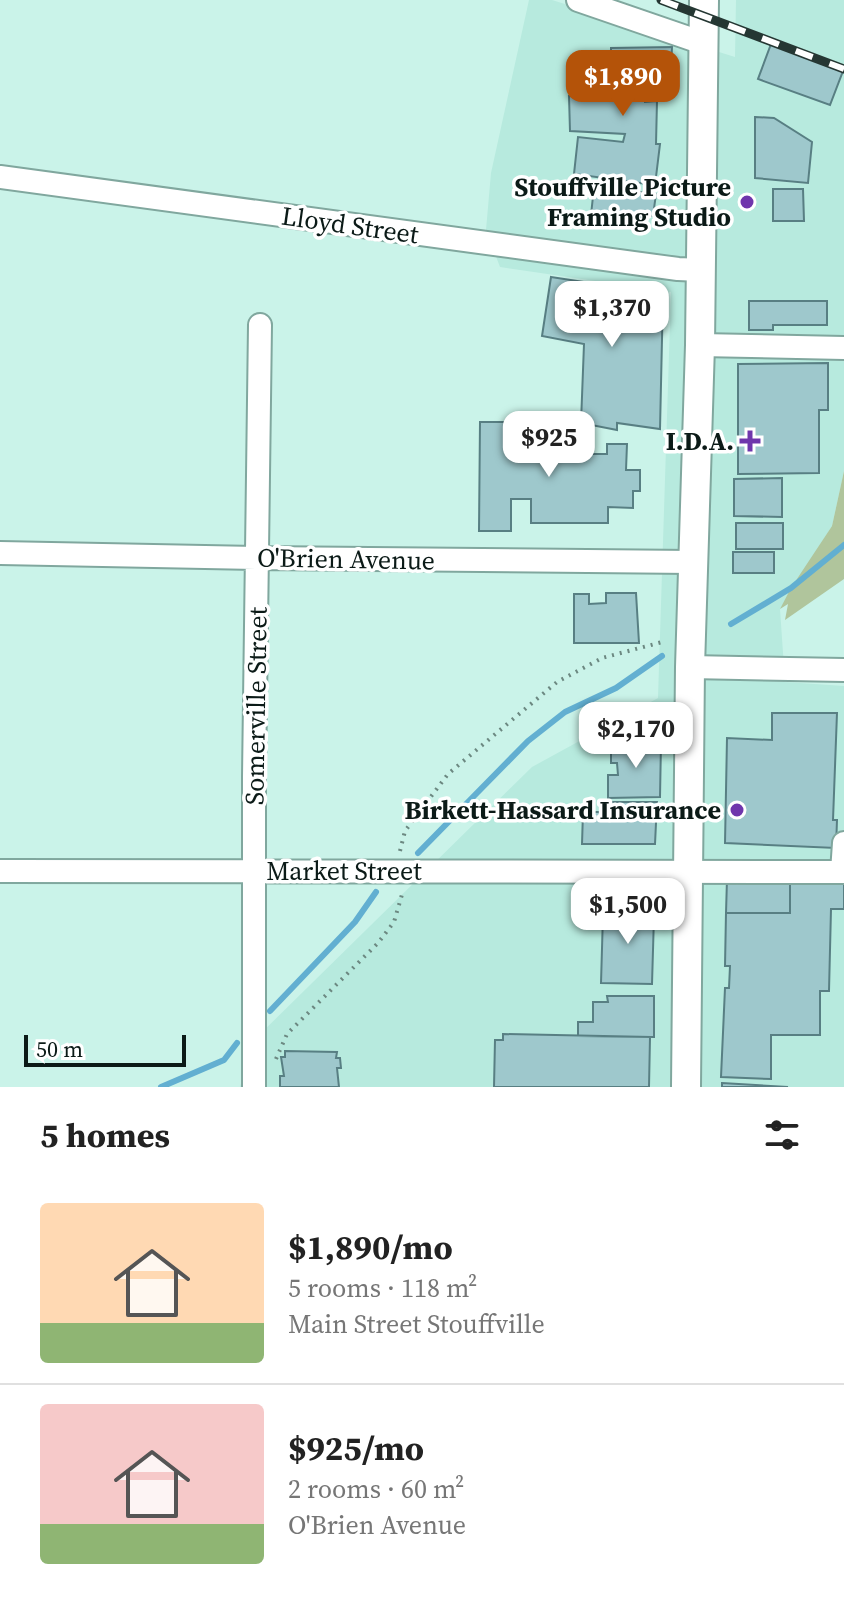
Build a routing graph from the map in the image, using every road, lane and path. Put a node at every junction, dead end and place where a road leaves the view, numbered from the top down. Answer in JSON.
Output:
{"nodes":[{"id":1,"x":578,"y":0,"type":"edge"},
{"id":2,"x":704,"y":0,"type":"edge"},
{"id":3,"x":703,"y":43,"type":"junction"},
{"id":4,"x":0,"y":177,"type":"edge"},
{"id":5,"x":700,"y":270,"type":"junction"},
{"id":6,"x":260,"y":325,"type":"dead end"},
{"id":7,"x":700,"y":345,"type":"junction"},
{"id":8,"x":844,"y":348,"type":"edge"},
{"id":9,"x":0,"y":553,"type":"edge"},
{"id":10,"x":258,"y":558,"type":"junction"},
{"id":11,"x":693,"y":562,"type":"junction"},
{"id":12,"x":672,"y":639,"type":"dead end"},
{"id":13,"x":690,"y":667,"type":"junction"},
{"id":14,"x":844,"y":670,"type":"edge"},
{"id":15,"x":844,"y":843,"type":"edge"},
{"id":16,"x":0,"y":871,"type":"edge"},
{"id":17,"x":255,"y":871,"type":"junction"},
{"id":18,"x":399,"y":871,"type":"junction"},
{"id":19,"x":689,"y":871,"type":"junction"},
{"id":20,"x":843,"y":872,"type":"edge"},
{"id":21,"x":254,"y":1085,"type":"edge"},
{"id":22,"x":686,"y":1087,"type":"edge"}],
"edges":[{"from":1,"to":3,"type":"street"},
{"from":2,"to":3,"type":"main road"},
{"from":3,"to":5,"type":"main road"},
{"from":4,"to":5,"type":"street","name":"Lloyd Street"},
{"from":5,"to":7,"type":"main road"},
{"from":6,"to":10,"type":"street","name":"Somerville Street"},
{"from":7,"to":8,"type":"street"},
{"from":7,"to":11,"type":"main road"},
{"from":9,"to":10,"type":"street","name":"O'Brien Avenue"},
{"from":10,"to":11,"type":"street","name":"O'Brien Avenue"},
{"from":10,"to":17,"type":"street","name":"Somerville Street"},
{"from":11,"to":13,"type":"main road"},
{"from":12,"to":18,"type":"path"},
{"from":13,"to":14,"type":"street"},
{"from":13,"to":19,"type":"main road"},
{"from":15,"to":20,"type":"street"},
{"from":16,"to":17,"type":"street","name":"Market Street"},
{"from":17,"to":18,"type":"street","name":"Market Street"},
{"from":17,"to":21,"type":"street","name":"Somerville Street"},
{"from":18,"to":19,"type":"street","name":"Market Street"},
{"from":18,"to":21,"type":"path"},
{"from":19,"to":20,"type":"street","name":"Market Street"},
{"from":19,"to":22,"type":"main road"}]}
